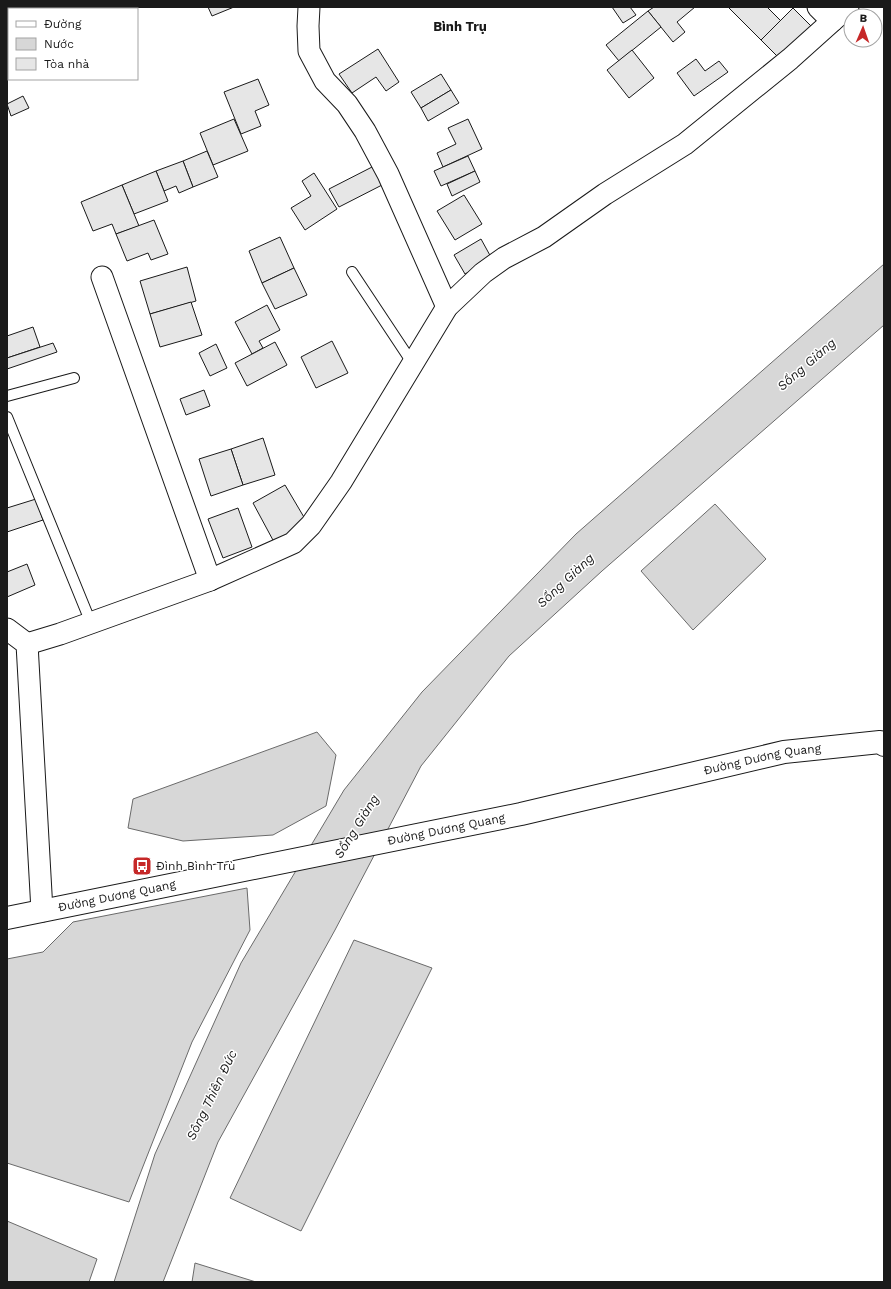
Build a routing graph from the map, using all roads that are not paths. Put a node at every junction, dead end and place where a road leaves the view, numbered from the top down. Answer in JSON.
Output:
{"nodes":[{"id":1,"x":309,"y":7,"type":"edge"},
{"id":2,"x":848,"y":7,"type":"edge"},
{"id":3,"x":825,"y":14,"type":"edge"},
{"id":4,"x":352,"y":272,"type":"dead end"},
{"id":5,"x":102,"y":277,"type":"dead end"},
{"id":6,"x":447,"y":307,"type":"junction"},
{"id":7,"x":413,"y":364,"type":"junction"},
{"id":8,"x":74,"y":378,"type":"dead end"},
{"id":9,"x":7,"y":396,"type":"edge"},
{"id":10,"x":7,"y":417,"type":"edge"},
{"id":11,"x":210,"y":580,"type":"junction"},
{"id":12,"x":91,"y":623,"type":"junction"},
{"id":13,"x":7,"y":629,"type":"edge"},
{"id":14,"x":27,"y":644,"type":"junction"},
{"id":15,"x":884,"y":745,"type":"edge"},
{"id":16,"x":42,"y":911,"type":"junction"},
{"id":17,"x":7,"y":918,"type":"edge"}],
"edges":[{"from":1,"to":6,"type":"street"},
{"from":2,"to":3,"type":"street"},
{"from":3,"to":6,"type":"street"},
{"from":4,"to":7,"type":"lane"},
{"from":5,"to":11,"type":"street"},
{"from":6,"to":7,"type":"street"},
{"from":7,"to":11,"type":"street"},
{"from":8,"to":9,"type":"lane"},
{"from":10,"to":12,"type":"lane"},
{"from":11,"to":12,"type":"street"},
{"from":12,"to":14,"type":"street"},
{"from":13,"to":14,"type":"street"},
{"from":14,"to":16,"type":"street"},
{"from":15,"to":16,"type":"street","name":"Đường Dương Quang"},
{"from":16,"to":17,"type":"street","name":"Đường Dương Quang"}]}
